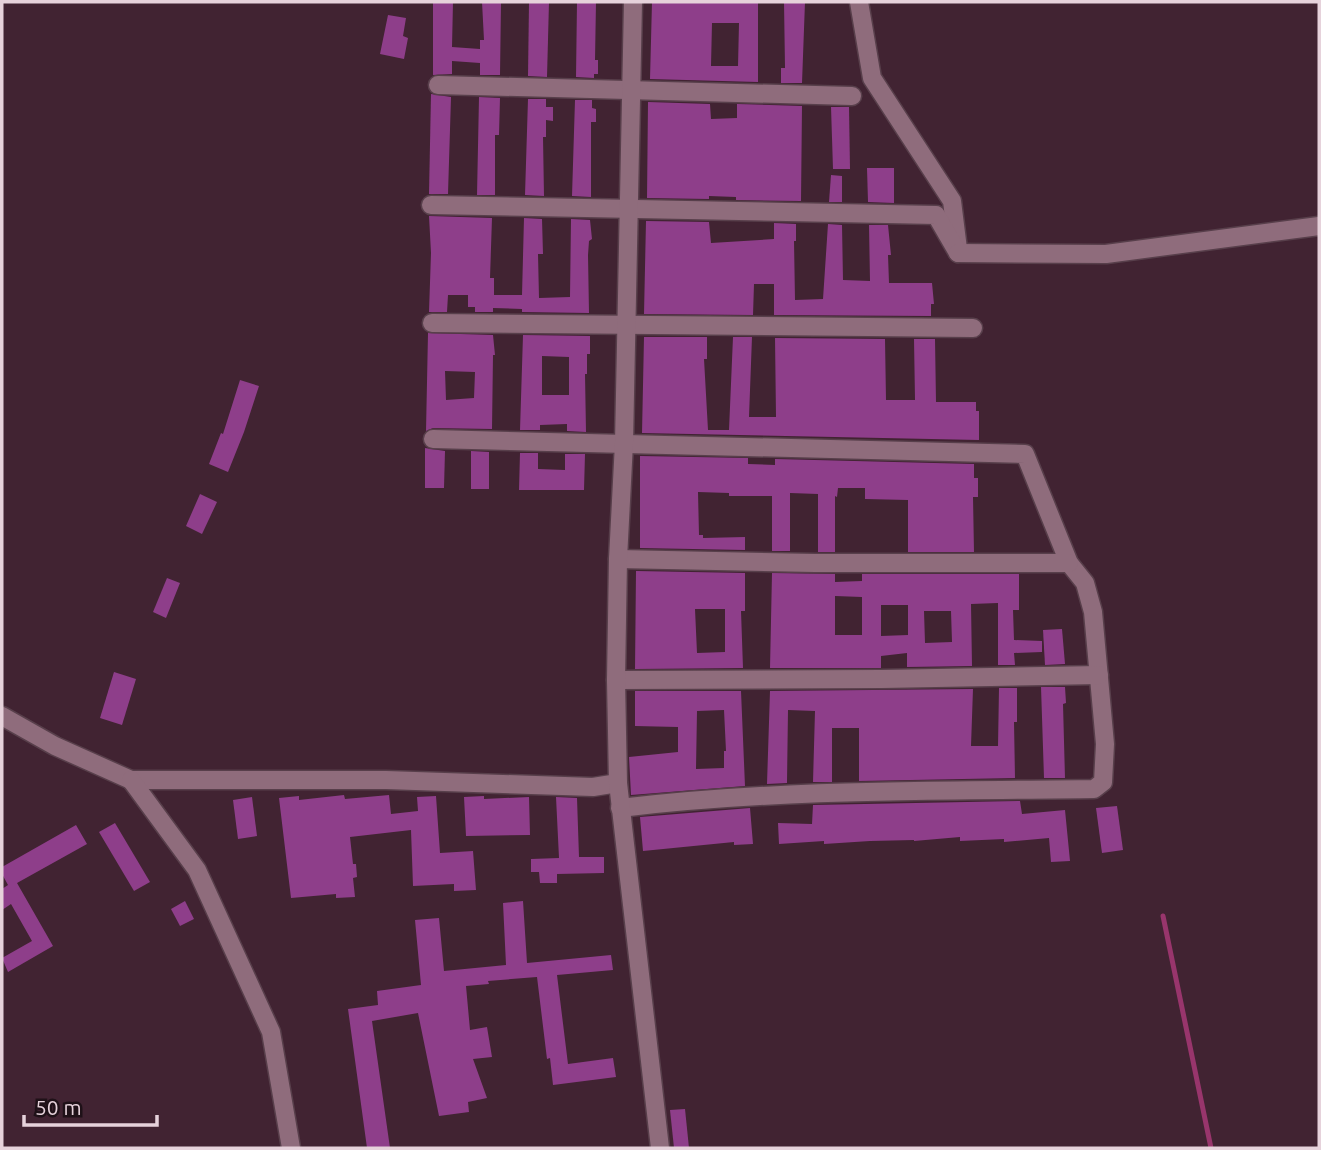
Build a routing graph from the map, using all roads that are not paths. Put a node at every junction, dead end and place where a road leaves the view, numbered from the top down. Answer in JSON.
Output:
{"nodes":[{"id":1,"x":633,"y":2,"type":"edge"},
{"id":2,"x":859,"y":2,"type":"edge"},
{"id":3,"x":438,"y":85,"type":"dead end"},
{"id":4,"x":631,"y":91,"type":"junction"},
{"id":5,"x":852,"y":96,"type":"dead end"},
{"id":6,"x":431,"y":205,"type":"dead end"},
{"id":7,"x":629,"y":208,"type":"junction"},
{"id":8,"x":1319,"y":226,"type":"edge"},
{"id":9,"x":958,"y":253,"type":"junction"},
{"id":10,"x":432,"y":323,"type":"dead end"},
{"id":11,"x":627,"y":325,"type":"junction"},
{"id":12,"x":973,"y":328,"type":"dead end"},
{"id":13,"x":433,"y":439,"type":"dead end"},
{"id":14,"x":624,"y":443,"type":"junction"},
{"id":15,"x":618,"y":559,"type":"junction"},
{"id":16,"x":1069,"y":563,"type":"junction"},
{"id":17,"x":1099,"y":675,"type":"junction"},
{"id":18,"x":616,"y":680,"type":"junction"},
{"id":19,"x":2,"y":716,"type":"edge"},
{"id":20,"x":131,"y":780,"type":"junction"},
{"id":21,"x":618,"y":783,"type":"junction"},
{"id":22,"x":620,"y":808,"type":"junction"},
{"id":23,"x":291,"y":1148,"type":"edge"},
{"id":24,"x":660,"y":1148,"type":"edge"}],
"edges":[{"from":1,"to":4,"type":"street"},
{"from":2,"to":9,"type":"street"},
{"from":3,"to":4,"type":"street"},
{"from":4,"to":5,"type":"street"},
{"from":4,"to":7,"type":"street"},
{"from":6,"to":7,"type":"street"},
{"from":7,"to":9,"type":"street"},
{"from":7,"to":11,"type":"street"},
{"from":8,"to":9,"type":"street"},
{"from":10,"to":11,"type":"street"},
{"from":11,"to":12,"type":"street"},
{"from":11,"to":14,"type":"street"},
{"from":13,"to":14,"type":"street"},
{"from":14,"to":15,"type":"street"},
{"from":14,"to":16,"type":"street"},
{"from":15,"to":16,"type":"street"},
{"from":15,"to":18,"type":"street"},
{"from":16,"to":17,"type":"street"},
{"from":17,"to":18,"type":"street"},
{"from":17,"to":22,"type":"street"},
{"from":18,"to":21,"type":"street"},
{"from":19,"to":20,"type":"street"},
{"from":20,"to":21,"type":"street"},
{"from":20,"to":23,"type":"street"},
{"from":21,"to":22,"type":"street"},
{"from":22,"to":24,"type":"street"}]}
